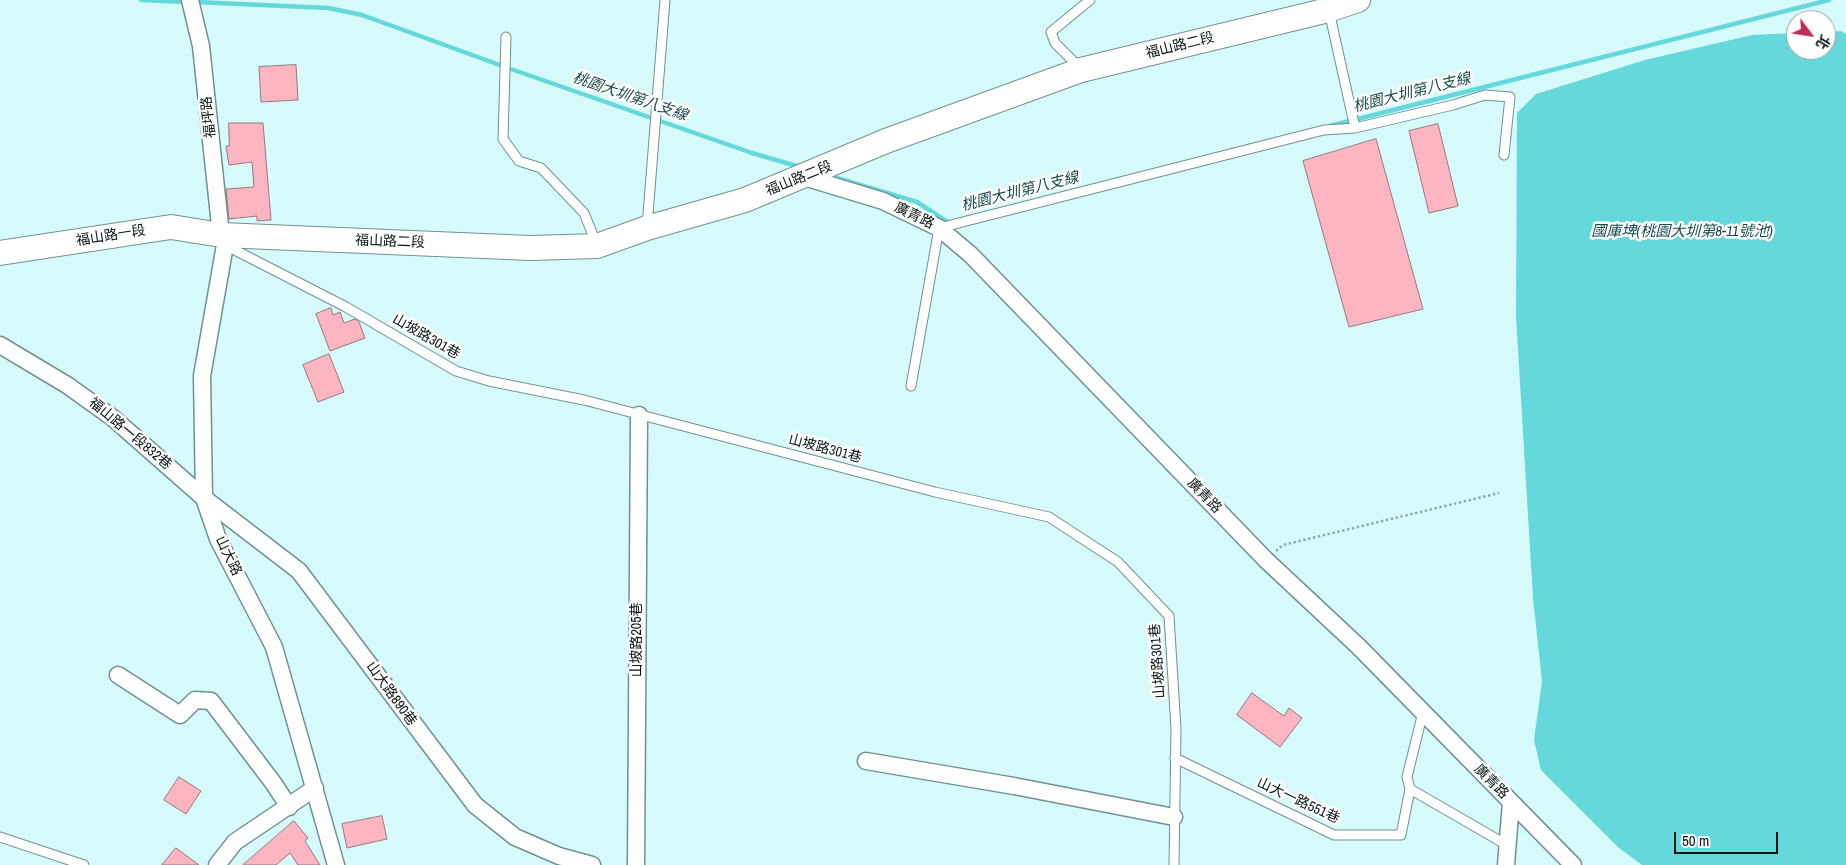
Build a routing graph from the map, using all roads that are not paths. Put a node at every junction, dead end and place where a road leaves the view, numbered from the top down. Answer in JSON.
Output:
{"nodes":[{"id":1,"x":190,"y":0,"type":"edge"},
{"id":2,"x":665,"y":0,"type":"edge"},
{"id":3,"x":1090,"y":0,"type":"edge"},
{"id":4,"x":1358,"y":0,"type":"edge"},
{"id":5,"x":1328,"y":10,"type":"junction"},
{"id":6,"x":506,"y":37,"type":"dead end"},
{"id":7,"x":1082,"y":70,"type":"junction"},
{"id":8,"x":1355,"y":128,"type":"junction"},
{"id":9,"x":1504,"y":155,"type":"dead end"},
{"id":10,"x":804,"y":177,"type":"junction"},
{"id":11,"x":646,"y":228,"type":"junction"},
{"id":12,"x":939,"y":228,"type":"junction"},
{"id":13,"x":223,"y":240,"type":"junction"},
{"id":14,"x":597,"y":246,"type":"junction"},
{"id":15,"x":0,"y":253,"type":"edge"},
{"id":16,"x":0,"y":345,"type":"edge"},
{"id":17,"x":911,"y":386,"type":"dead end"},
{"id":18,"x":639,"y":414,"type":"junction"},
{"id":19,"x":204,"y":498,"type":"junction"},
{"id":20,"x":118,"y":675,"type":"dead end"},
{"id":21,"x":1423,"y":712,"type":"junction"},
{"id":22,"x":1175,"y":758,"type":"junction"},
{"id":23,"x":866,"y":761,"type":"dead end"},
{"id":24,"x":315,"y":788,"type":"junction"},
{"id":25,"x":1410,"y":789,"type":"junction"},
{"id":26,"x":1512,"y":802,"type":"junction"},
{"id":27,"x":289,"y":807,"type":"junction"},
{"id":28,"x":1174,"y":817,"type":"junction"},
{"id":29,"x":0,"y":837,"type":"edge"},
{"id":30,"x":1507,"y":845,"type":"junction"},
{"id":31,"x":84,"y":865,"type":"edge"},
{"id":32,"x":216,"y":865,"type":"edge"},
{"id":33,"x":336,"y":865,"type":"edge"},
{"id":34,"x":592,"y":865,"type":"edge"},
{"id":35,"x":636,"y":865,"type":"edge"},
{"id":36,"x":1174,"y":865,"type":"edge"},
{"id":37,"x":1506,"y":865,"type":"edge"},
{"id":38,"x":1574,"y":865,"type":"edge"}],
"edges":[{"from":1,"to":13,"type":"street","name":"福坪路"},
{"from":2,"to":11,"type":"lane"},
{"from":3,"to":7,"type":"lane"},
{"from":4,"to":5,"type":"street","name":"福山路二段"},
{"from":5,"to":7,"type":"street","name":"福山路二段"},
{"from":5,"to":8,"type":"lane"},
{"from":6,"to":14,"type":"lane"},
{"from":7,"to":10,"type":"street","name":"福山路二段"},
{"from":8,"to":9,"type":"lane"},
{"from":8,"to":12,"type":"lane"},
{"from":10,"to":11,"type":"street","name":"福山路二段"},
{"from":10,"to":12,"type":"street","name":"廣青路"},
{"from":11,"to":14,"type":"street","name":"福山路二段"},
{"from":12,"to":17,"type":"lane"},
{"from":12,"to":21,"type":"street","name":"廣青路"},
{"from":13,"to":14,"type":"street","name":"福山路二段"},
{"from":13,"to":15,"type":"street","name":"福山路一段"},
{"from":13,"to":18,"type":"lane","name":"山坡路301巷"},
{"from":13,"to":19,"type":"street","name":"山大路"},
{"from":16,"to":19,"type":"street","name":"福山路一段832巷"},
{"from":18,"to":22,"type":"lane","name":"山坡路301巷"},
{"from":18,"to":35,"type":"street","name":"山坡路205巷"},
{"from":19,"to":24,"type":"street","name":"山大路"},
{"from":19,"to":34,"type":"street","name":"山大路890巷"},
{"from":20,"to":27,"type":"street"},
{"from":21,"to":25,"type":"lane","name":"山大一路551巷"},
{"from":21,"to":26,"type":"street","name":"廣青路"},
{"from":22,"to":25,"type":"lane","name":"山大一路551巷"},
{"from":22,"to":28,"type":"lane","name":"山坡路301巷"},
{"from":23,"to":28,"type":"street"},
{"from":24,"to":27,"type":"street"},
{"from":24,"to":33,"type":"street","name":"山大路"},
{"from":25,"to":30,"type":"lane"},
{"from":26,"to":30,"type":"street"},
{"from":26,"to":38,"type":"street","name":"廣青路"},
{"from":27,"to":32,"type":"street"},
{"from":28,"to":36,"type":"lane","name":"山坡路301巷"},
{"from":29,"to":31,"type":"lane"},
{"from":30,"to":37,"type":"street"}]}
